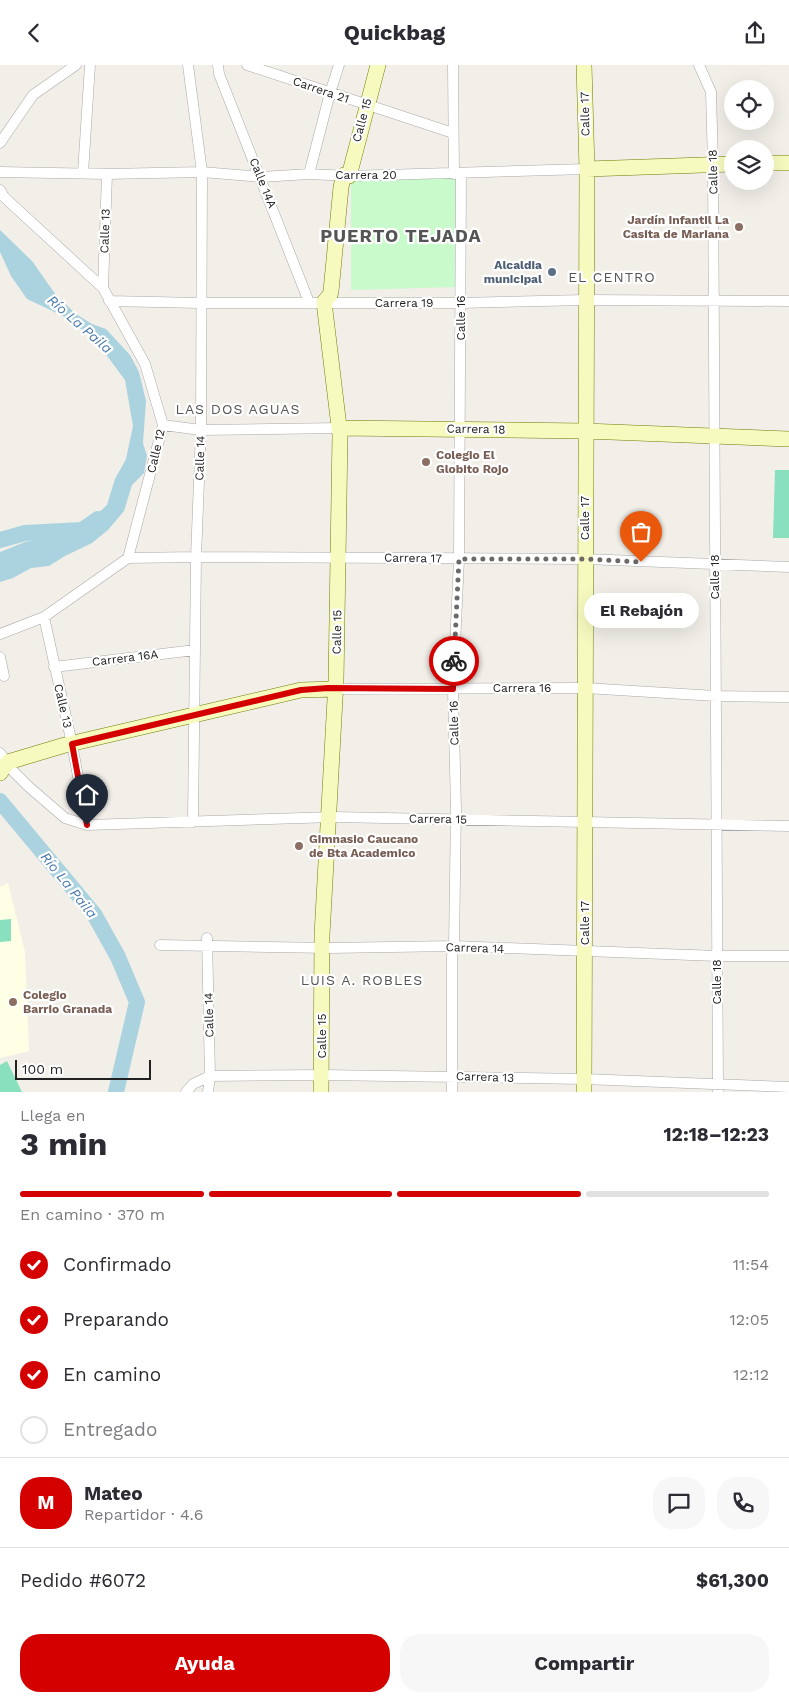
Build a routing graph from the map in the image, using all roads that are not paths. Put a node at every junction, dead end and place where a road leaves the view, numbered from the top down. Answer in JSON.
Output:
{"nodes":[{"id":1,"x":76,"y":65,"type":"edge"},
{"id":2,"x":90,"y":65,"type":"edge"},
{"id":3,"x":188,"y":65,"type":"edge"},
{"id":4,"x":218,"y":65,"type":"edge"},
{"id":5,"x":247,"y":65,"type":"edge"},
{"id":6,"x":339,"y":65,"type":"edge"},
{"id":7,"x":378,"y":65,"type":"edge"},
{"id":8,"x":453,"y":65,"type":"edge"},
{"id":9,"x":584,"y":65,"type":"edge"},
{"id":10,"x":699,"y":65,"type":"edge"},
{"id":11,"x":330,"y":93,"type":"junction"},
{"id":12,"x":366,"y":105,"type":"junction"},
{"id":13,"x":453,"y":133,"type":"junction"},
{"id":14,"x":0,"y":143,"type":"edge"},
{"id":15,"x":774,"y":163,"type":"edge"},
{"id":16,"x":789,"y":163,"type":"edge"},
{"id":17,"x":713,"y":164,"type":"junction"},
{"id":18,"x":724,"y":164,"type":"edge"},
{"id":19,"x":587,"y":169,"type":"junction"},
{"id":20,"x":0,"y":172,"type":"edge"},
{"id":21,"x":202,"y":172,"type":"junction"},
{"id":22,"x":83,"y":173,"type":"junction"},
{"id":23,"x":458,"y":173,"type":"junction"},
{"id":24,"x":108,"y":174,"type":"junction"},
{"id":25,"x":310,"y":174,"type":"junction"},
{"id":26,"x":347,"y":176,"type":"junction"},
{"id":27,"x":261,"y":177,"type":"junction"},
{"id":28,"x":0,"y":190,"type":"edge"},
{"id":29,"x":103,"y":287,"type":"junction"},
{"id":30,"x":585,"y":300,"type":"junction"},
{"id":31,"x":109,"y":301,"type":"junction"},
{"id":32,"x":789,"y":301,"type":"edge"},
{"id":33,"x":316,"y":302,"type":"junction"},
{"id":34,"x":714,"y":302,"type":"junction"},
{"id":35,"x":200,"y":303,"type":"junction"},
{"id":36,"x":461,"y":303,"type":"junction"},
{"id":37,"x":163,"y":425,"type":"junction"},
{"id":38,"x":340,"y":428,"type":"junction"},
{"id":39,"x":460,"y":429,"type":"junction"},
{"id":40,"x":201,"y":430,"type":"junction"},
{"id":41,"x":585,"y":431,"type":"junction"},
{"id":42,"x":715,"y":437,"type":"junction"},
{"id":43,"x":789,"y":439,"type":"edge"},
{"id":44,"x":196,"y":557,"type":"junction"},
{"id":45,"x":338,"y":557,"type":"junction"},
{"id":46,"x":128,"y":559,"type":"junction"},
{"id":47,"x":459,"y":559,"type":"junction"},
{"id":48,"x":585,"y":559,"type":"junction"},
{"id":49,"x":715,"y":565,"type":"junction"},
{"id":50,"x":789,"y":567,"type":"edge"},
{"id":51,"x":44,"y":617,"type":"junction"},
{"id":52,"x":0,"y":634,"type":"edge"},
{"id":53,"x":195,"y":650,"type":"junction"},
{"id":54,"x":0,"y":657,"type":"edge"},
{"id":55,"x":54,"y":667,"type":"junction"},
{"id":56,"x":4,"y":676,"type":"dead end"},
{"id":57,"x":585,"y":688,"type":"junction"},
{"id":58,"x":336,"y":689,"type":"junction"},
{"id":59,"x":453,"y":689,"type":"junction"},
{"id":60,"x":716,"y":696,"type":"junction"},
{"id":61,"x":789,"y":697,"type":"edge"},
{"id":62,"x":194,"y":715,"type":"junction"},
{"id":63,"x":72,"y":744,"type":"junction"},
{"id":64,"x":2,"y":765,"type":"edge"},
{"id":65,"x":328,"y":818,"type":"junction"},
{"id":66,"x":455,"y":820,"type":"junction"},
{"id":67,"x":193,"y":822,"type":"junction"},
{"id":68,"x":585,"y":823,"type":"junction"},
{"id":69,"x":87,"y":825,"type":"junction"},
{"id":70,"x":716,"y":825,"type":"junction"},
{"id":71,"x":789,"y":826,"type":"edge"},
{"id":72,"x":207,"y":942,"type":"junction"},
{"id":73,"x":160,"y":945,"type":"dead end"},
{"id":74,"x":454,"y":946,"type":"junction"},
{"id":75,"x":323,"y":947,"type":"junction"},
{"id":76,"x":584,"y":952,"type":"junction"},
{"id":77,"x":717,"y":956,"type":"junction"},
{"id":78,"x":789,"y":956,"type":"edge"},
{"id":79,"x":322,"y":1075,"type":"junction"},
{"id":80,"x":210,"y":1076,"type":"junction"},
{"id":81,"x":452,"y":1076,"type":"junction"},
{"id":82,"x":584,"y":1085,"type":"edge"},
{"id":83,"x":789,"y":1087,"type":"edge"},
{"id":84,"x":718,"y":1088,"type":"edge"},
{"id":85,"x":186,"y":1092,"type":"edge"},
{"id":86,"x":208,"y":1092,"type":"edge"},
{"id":87,"x":321,"y":1092,"type":"edge"},
{"id":88,"x":452,"y":1092,"type":"edge"}],
"edges":[{"from":1,"to":14,"type":"street"},
{"from":2,"to":22,"type":"street"},
{"from":3,"to":21,"type":"street","name":"Calle 14"},
{"from":4,"to":27,"type":"street","name":"Calle 14A"},
{"from":5,"to":11,"type":"street","name":"Carrera 21"},
{"from":6,"to":11,"type":"street"},
{"from":7,"to":12,"type":"street","name":"Calle 15"},
{"from":8,"to":13,"type":"street","name":"Calle 16"},
{"from":9,"to":19,"type":"street","name":"Calle 17"},
{"from":10,"to":17,"type":"street","name":"Calle 18"},
{"from":11,"to":12,"type":"street","name":"Carrera 21"},
{"from":11,"to":25,"type":"street"},
{"from":12,"to":13,"type":"street","name":"Carrera 21"},
{"from":12,"to":26,"type":"street","name":"Calle 15"},
{"from":13,"to":23,"type":"street","name":"Calle 16"},
{"from":15,"to":16,"type":"street"},
{"from":17,"to":18,"type":"street","name":"Carrera 20"},
{"from":17,"to":19,"type":"street","name":"Carrera 20"},
{"from":17,"to":34,"type":"street","name":"Calle 18"},
{"from":19,"to":23,"type":"street","name":"Carrera 20"},
{"from":19,"to":30,"type":"street","name":"Calle 17"},
{"from":20,"to":22,"type":"street","name":"Carrera 20"},
{"from":21,"to":24,"type":"street","name":"Carrera 20"},
{"from":21,"to":27,"type":"street","name":"Carrera 20"},
{"from":21,"to":35,"type":"street","name":"Calle 14"},
{"from":22,"to":24,"type":"street","name":"Carrera 20"},
{"from":23,"to":26,"type":"street","name":"Carrera 20"},
{"from":23,"to":36,"type":"street","name":"Calle 16"},
{"from":24,"to":29,"type":"street","name":"Calle 13"},
{"from":25,"to":26,"type":"street","name":"Carrera 20"},
{"from":25,"to":27,"type":"street","name":"Carrera 20"},
{"from":26,"to":33,"type":"street","name":"Calle 15"},
{"from":27,"to":33,"type":"street","name":"Calle 14A"},
{"from":28,"to":29,"type":"street","name":"Calle 12"},
{"from":29,"to":31,"type":"street","name":"Calle 12"},
{"from":30,"to":34,"type":"street","name":"Carrera 19"},
{"from":30,"to":36,"type":"street","name":"Carrera 19"},
{"from":30,"to":41,"type":"street","name":"Calle 17"},
{"from":31,"to":35,"type":"street","name":"Carrera 19"},
{"from":31,"to":37,"type":"street","name":"Calle 12"},
{"from":32,"to":34,"type":"street","name":"Carrera 19"},
{"from":33,"to":35,"type":"street","name":"Carrera 19"},
{"from":33,"to":36,"type":"street","name":"Carrera 19"},
{"from":33,"to":38,"type":"street","name":"Calle 15"},
{"from":34,"to":42,"type":"street","name":"Calle 18"},
{"from":35,"to":40,"type":"street","name":"Calle 14"},
{"from":36,"to":39,"type":"street","name":"Calle 16"},
{"from":37,"to":40,"type":"street","name":"Carrera 18"},
{"from":37,"to":46,"type":"street","name":"Calle 12"},
{"from":38,"to":39,"type":"street","name":"Carrera 18"},
{"from":38,"to":40,"type":"street","name":"Carrera 18"},
{"from":38,"to":45,"type":"street","name":"Calle 15"},
{"from":39,"to":41,"type":"street","name":"Carrera 18"},
{"from":39,"to":47,"type":"street","name":"Calle 16"},
{"from":40,"to":44,"type":"street","name":"Calle 14"},
{"from":41,"to":42,"type":"street","name":"Carrera 18"},
{"from":41,"to":48,"type":"street","name":"Calle 17"},
{"from":42,"to":43,"type":"street","name":"Carrera 18"},
{"from":42,"to":49,"type":"street","name":"Calle 18"},
{"from":44,"to":45,"type":"street","name":"Carrera 17"},
{"from":44,"to":46,"type":"street","name":"Carrera 17"},
{"from":44,"to":53,"type":"street","name":"Calle 14"},
{"from":45,"to":47,"type":"street","name":"Carrera 17"},
{"from":45,"to":58,"type":"street","name":"Calle 15"},
{"from":46,"to":51,"type":"street"},
{"from":47,"to":48,"type":"street","name":"Carrera 17"},
{"from":47,"to":59,"type":"street","name":"Calle 16"},
{"from":48,"to":49,"type":"street","name":"Carrera 17"},
{"from":48,"to":57,"type":"street","name":"Calle 17"},
{"from":49,"to":50,"type":"street","name":"Carrera 17"},
{"from":49,"to":60,"type":"street","name":"Calle 18"},
{"from":51,"to":52,"type":"street"},
{"from":51,"to":55,"type":"street","name":"Calle 13"},
{"from":53,"to":55,"type":"street","name":"Carrera 16A"},
{"from":53,"to":62,"type":"street","name":"Calle 14"},
{"from":54,"to":56,"type":"street"},
{"from":55,"to":63,"type":"street","name":"Calle 13"},
{"from":57,"to":59,"type":"street","name":"Carrera 16"},
{"from":57,"to":60,"type":"street","name":"Carrera 16"},
{"from":57,"to":68,"type":"street","name":"Calle 17"},
{"from":58,"to":59,"type":"street","name":"Carrera 16"},
{"from":58,"to":62,"type":"street","name":"Carrera 16"},
{"from":58,"to":65,"type":"street","name":"Calle 15"},
{"from":59,"to":66,"type":"street","name":"Calle 16"},
{"from":60,"to":61,"type":"street","name":"Carrera 16"},
{"from":60,"to":70,"type":"street","name":"Calle 18"},
{"from":62,"to":63,"type":"street","name":"Carrera 16"},
{"from":62,"to":67,"type":"street","name":"Calle 14"},
{"from":63,"to":64,"type":"street","name":"Carrera 16"},
{"from":63,"to":69,"type":"street","name":"Calle 13"},
{"from":64,"to":69,"type":"street","name":"Carrera 15"},
{"from":65,"to":66,"type":"street","name":"Carrera 15"},
{"from":65,"to":67,"type":"street","name":"Carrera 15"},
{"from":65,"to":75,"type":"street","name":"Calle 15"},
{"from":66,"to":68,"type":"street","name":"Carrera 15"},
{"from":66,"to":74,"type":"street","name":"Calle 16"},
{"from":67,"to":69,"type":"street","name":"Carrera 15"},
{"from":68,"to":70,"type":"street","name":"Carrera 15"},
{"from":68,"to":76,"type":"street","name":"Calle 17"},
{"from":70,"to":71,"type":"street","name":"Carrera 15"},
{"from":70,"to":77,"type":"street","name":"Calle 18"},
{"from":72,"to":73,"type":"street","name":"Carrera 14"},
{"from":72,"to":75,"type":"street","name":"Carrera 14"},
{"from":72,"to":80,"type":"street","name":"Calle 14"},
{"from":74,"to":75,"type":"street","name":"Carrera 14"},
{"from":74,"to":76,"type":"street","name":"Carrera 14"},
{"from":74,"to":81,"type":"street","name":"Calle 16"},
{"from":75,"to":79,"type":"street","name":"Calle 15"},
{"from":76,"to":77,"type":"street","name":"Carrera 14"},
{"from":76,"to":82,"type":"street","name":"Calle 17"},
{"from":77,"to":78,"type":"street","name":"Carrera 14"},
{"from":77,"to":84,"type":"street","name":"Calle 18"},
{"from":79,"to":80,"type":"street","name":"Carrera 13"},
{"from":79,"to":81,"type":"street","name":"Carrera 13"},
{"from":79,"to":87,"type":"street","name":"Calle 15"},
{"from":80,"to":85,"type":"street"},
{"from":80,"to":86,"type":"street","name":"Calle 14"},
{"from":81,"to":82,"type":"street","name":"Carrera 13"},
{"from":81,"to":88,"type":"street","name":"Calle 16"},
{"from":82,"to":84,"type":"street","name":"Carrera 13"},
{"from":83,"to":84,"type":"street","name":"Carrera 13"}]}
